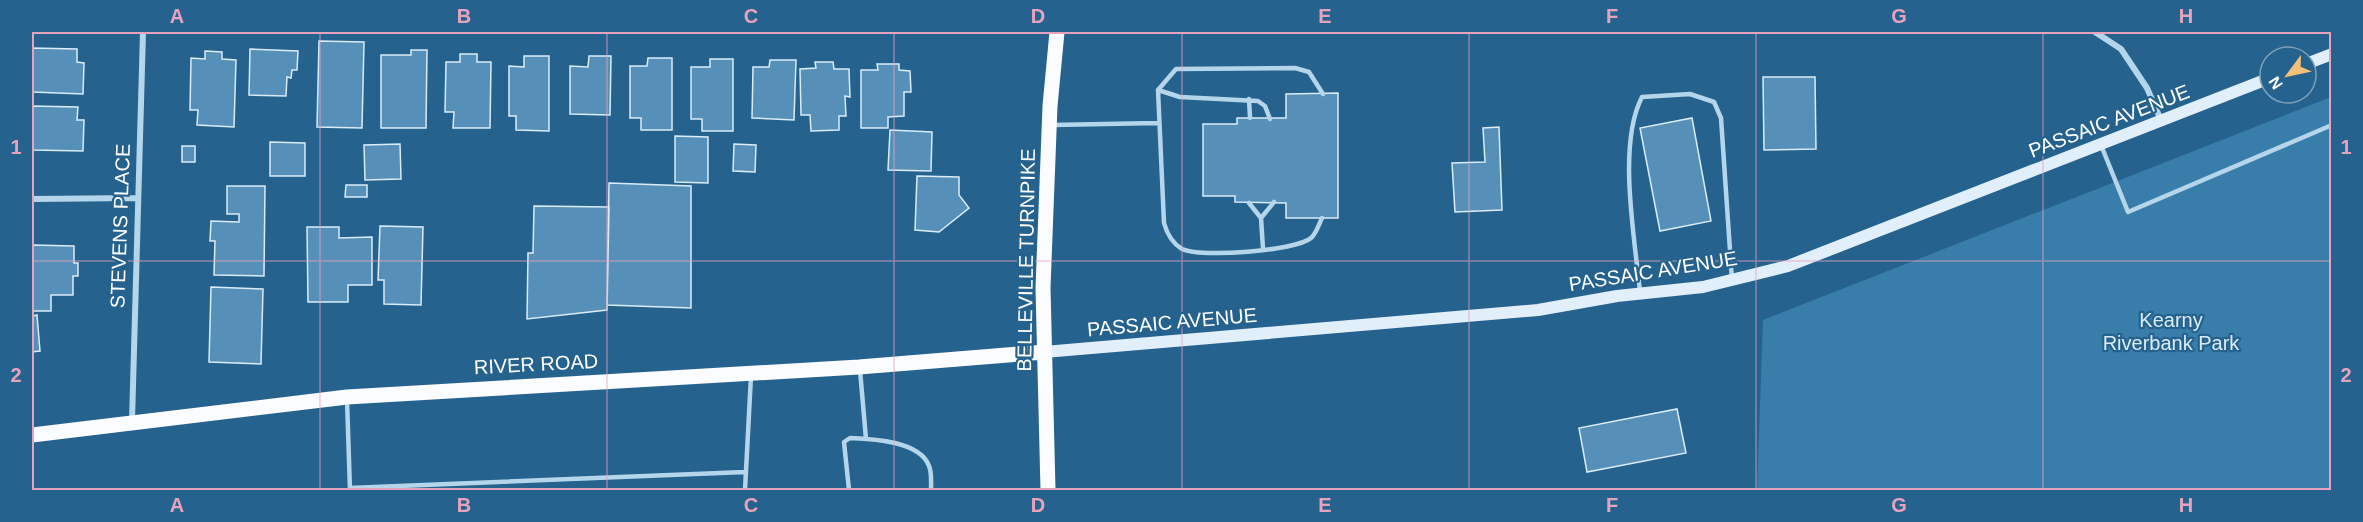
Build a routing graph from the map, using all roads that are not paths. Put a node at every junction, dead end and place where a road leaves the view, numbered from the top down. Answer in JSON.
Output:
{"nodes":[{"id":1,"x":143,"y":32,"type":"edge"},
{"id":2,"x":1057,"y":32,"type":"edge"},
{"id":3,"x":2095,"y":32,"type":"edge"},
{"id":4,"x":2258,"y":83,"type":"edge"},
{"id":5,"x":1158,"y":90,"type":"junction"},
{"id":6,"x":1323,"y":94,"type":"dead end"},
{"id":7,"x":1250,"y":99,"type":"junction"},
{"id":8,"x":1250,"y":118,"type":"dead end"},
{"id":9,"x":1270,"y":119,"type":"dead end"},
{"id":10,"x":2162,"y":121,"type":"junction"},
{"id":11,"x":1158,"y":123,"type":"junction"},
{"id":12,"x":1050,"y":125,"type":"junction"},
{"id":13,"x":2331,"y":125,"type":"edge"},
{"id":14,"x":2101,"y":145,"type":"junction"},
{"id":15,"x":137,"y":198,"type":"junction"},
{"id":16,"x":32,"y":199,"type":"edge"},
{"id":17,"x":1274,"y":202,"type":"dead end"},
{"id":18,"x":1249,"y":203,"type":"dead end"},
{"id":19,"x":1261,"y":218,"type":"junction"},
{"id":20,"x":1322,"y":218,"type":"dead end"},
{"id":21,"x":1263,"y":249,"type":"junction"},
{"id":22,"x":1732,"y":280,"type":"junction"},
{"id":23,"x":1641,"y":294,"type":"junction"},
{"id":24,"x":1044,"y":352,"type":"junction"},
{"id":25,"x":860,"y":368,"type":"junction"},
{"id":26,"x":751,"y":374,"type":"junction"},
{"id":27,"x":346,"y":397,"type":"junction"},
{"id":28,"x":132,"y":421,"type":"junction"},
{"id":29,"x":32,"y":435,"type":"edge"},
{"id":30,"x":866,"y":439,"type":"junction"},
{"id":31,"x":745,"y":472,"type":"junction"},
{"id":32,"x":350,"y":489,"type":"edge"},
{"id":33,"x":745,"y":490,"type":"edge"},
{"id":34,"x":849,"y":490,"type":"edge"},
{"id":35,"x":931,"y":490,"type":"edge"},
{"id":36,"x":1048,"y":490,"type":"edge"}],
"edges":[{"from":1,"to":15,"type":"street","name":"STEVENS PLACE"},
{"from":2,"to":12,"type":"main road","name":"BELLEVILLE TURNPIKE"},
{"from":3,"to":10,"type":"street"},
{"from":4,"to":10,"type":"main road","name":"PASSAIC AVENUE"},
{"from":5,"to":6,"type":"lane"},
{"from":5,"to":7,"type":"lane"},
{"from":5,"to":11,"type":"lane"},
{"from":7,"to":8,"type":"lane"},
{"from":7,"to":9,"type":"lane"},
{"from":10,"to":14,"type":"main road","name":"PASSAIC AVENUE"},
{"from":11,"to":12,"type":"lane"},
{"from":11,"to":21,"type":"lane"},
{"from":12,"to":24,"type":"main road","name":"BELLEVILLE TURNPIKE"},
{"from":13,"to":14,"type":"lane"},
{"from":14,"to":22,"type":"main road","name":"PASSAIC AVENUE"},
{"from":15,"to":16,"type":"street"},
{"from":15,"to":28,"type":"street","name":"STEVENS PLACE"},
{"from":17,"to":19,"type":"lane"},
{"from":18,"to":19,"type":"lane"},
{"from":19,"to":21,"type":"lane"},
{"from":20,"to":21,"type":"lane"},
{"from":22,"to":23,"type":"main road","name":"PASSAIC AVENUE"},
{"from":22,"to":23,"type":"lane"},
{"from":23,"to":24,"type":"main road","name":"PASSAIC AVENUE"},
{"from":24,"to":25,"type":"main road","name":"RIVER ROAD"},
{"from":24,"to":36,"type":"main road","name":"BELLEVILLE TURNPIKE"},
{"from":25,"to":26,"type":"main road","name":"RIVER ROAD"},
{"from":25,"to":30,"type":"lane"},
{"from":26,"to":27,"type":"main road","name":"RIVER ROAD"},
{"from":26,"to":31,"type":"lane"},
{"from":27,"to":28,"type":"main road","name":"RIVER ROAD"},
{"from":27,"to":32,"type":"lane"},
{"from":28,"to":29,"type":"main road","name":"RIVER ROAD"},
{"from":30,"to":34,"type":"lane"},
{"from":30,"to":35,"type":"lane"},
{"from":31,"to":32,"type":"lane"},
{"from":31,"to":33,"type":"lane"}]}
